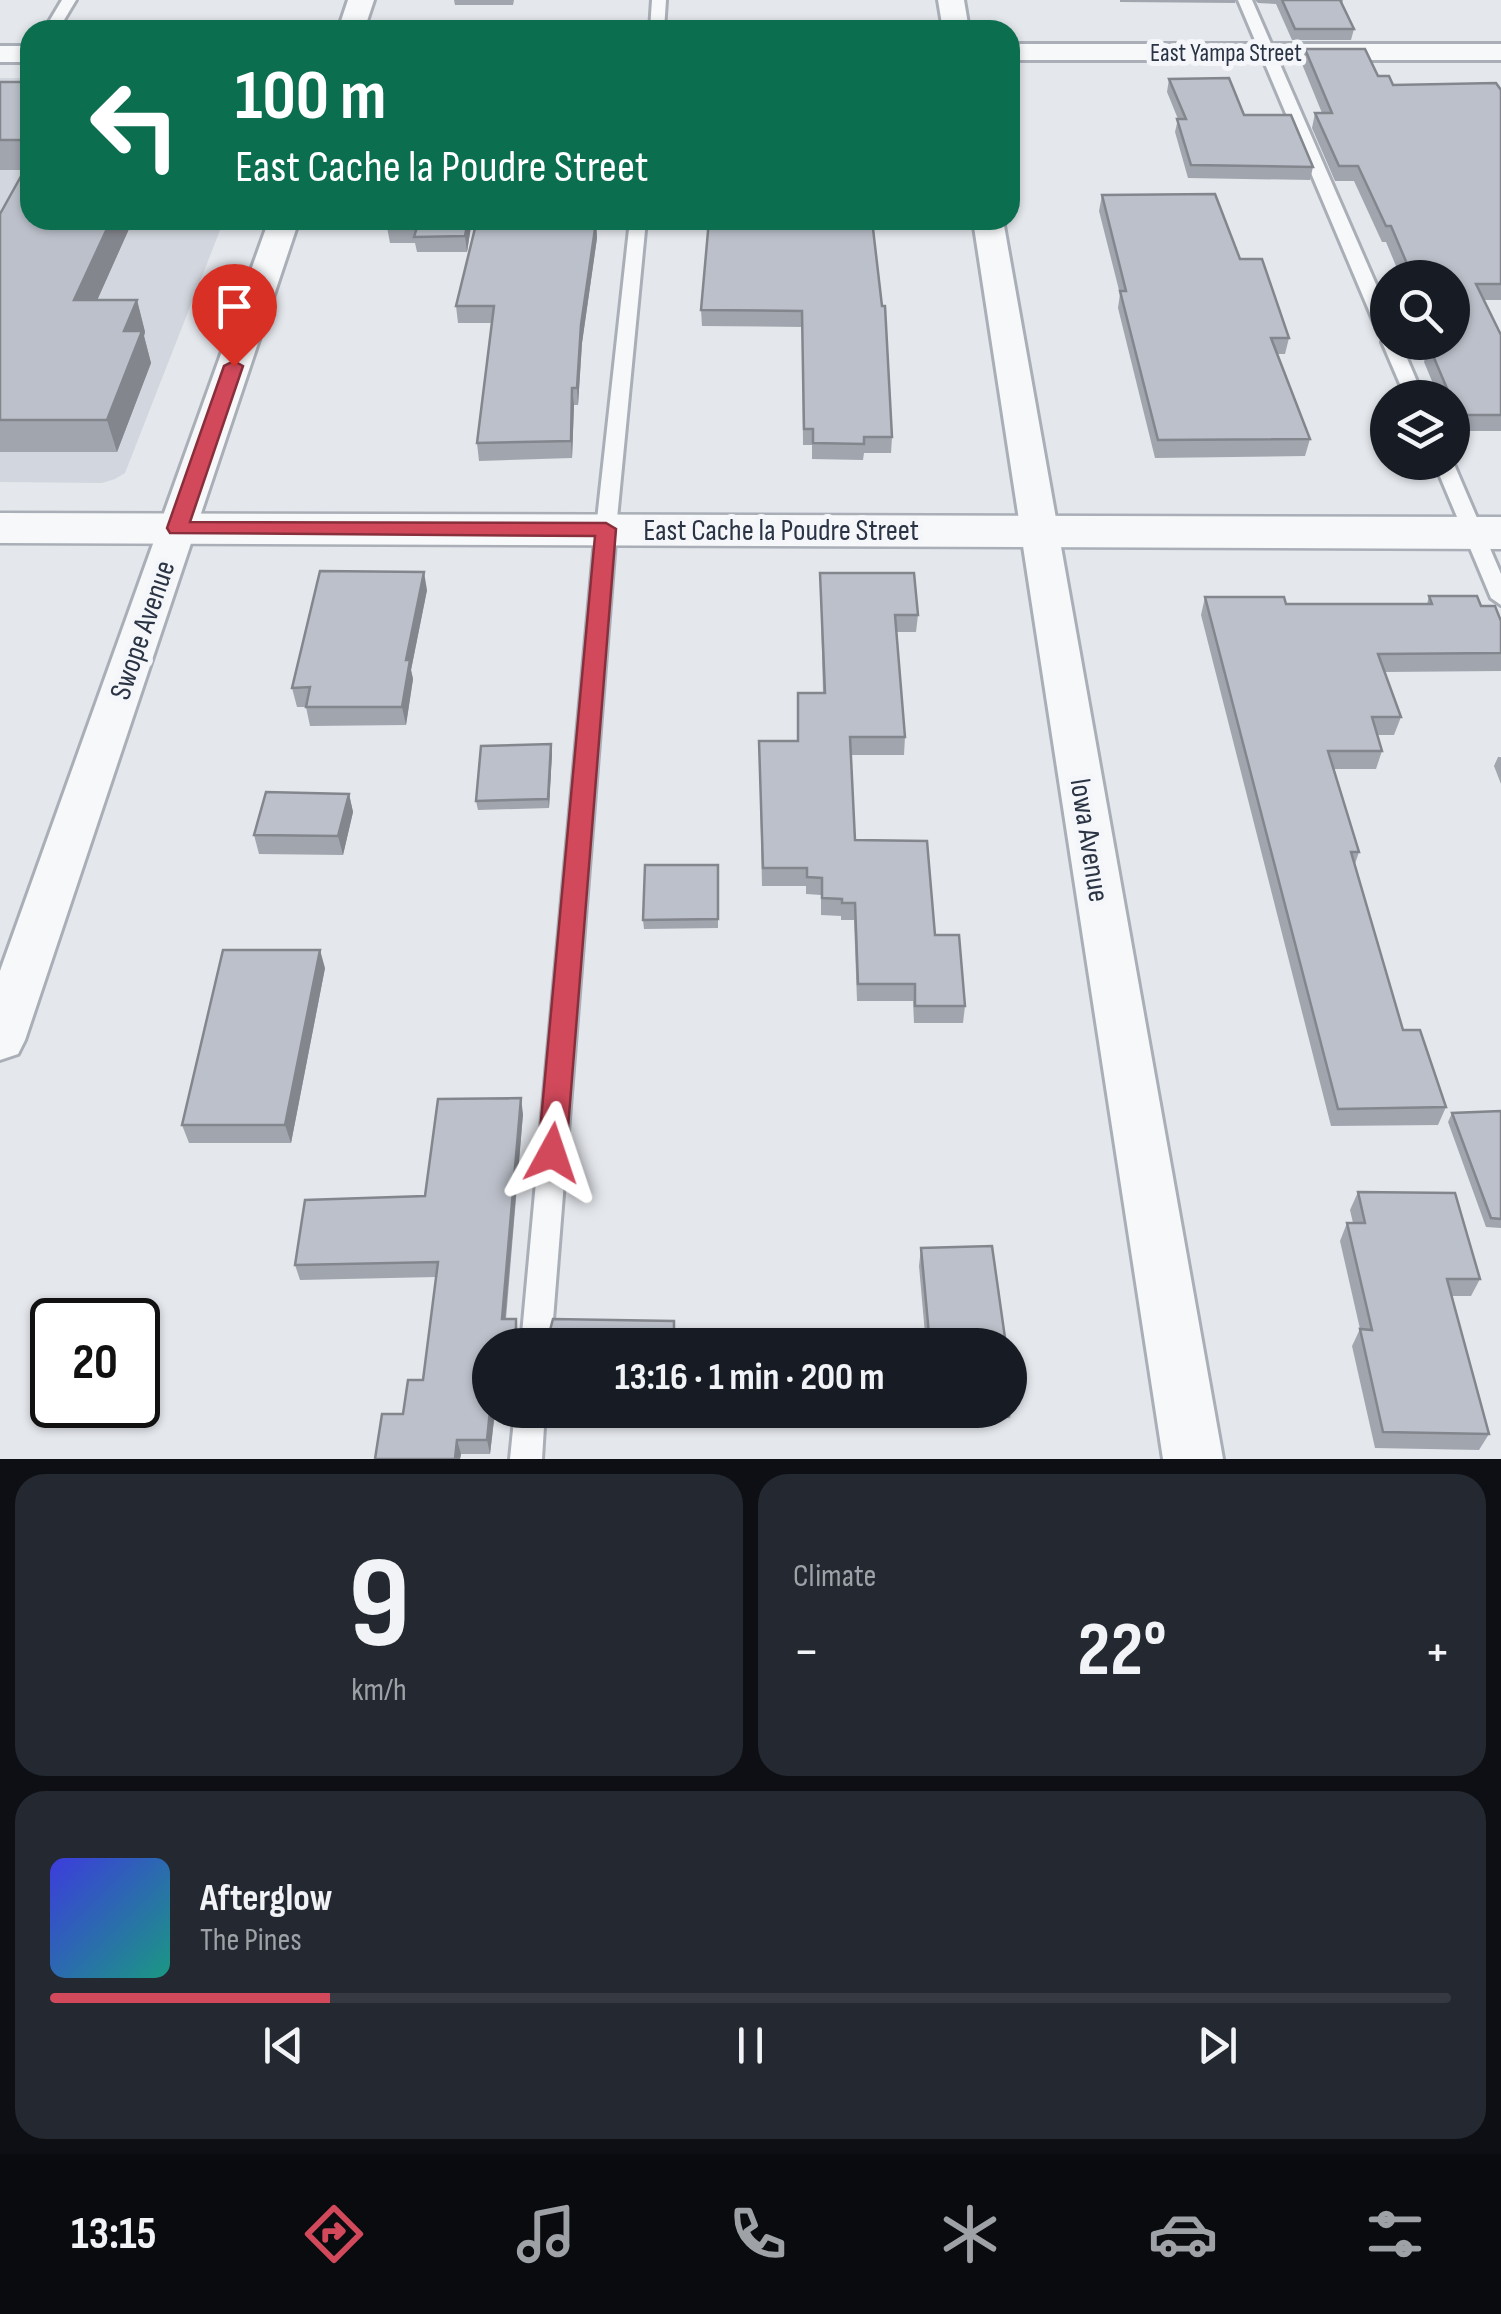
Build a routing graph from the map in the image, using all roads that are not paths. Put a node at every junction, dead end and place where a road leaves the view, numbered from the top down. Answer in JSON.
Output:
{"nodes":[{"id":1,"x":1245,"y":0,"type":"edge"},
{"id":2,"x":1020,"y":52,"type":"edge"},
{"id":3,"x":1267,"y":52,"type":"junction"},
{"id":4,"x":1501,"y":52,"type":"edge"},
{"id":5,"x":281,"y":230,"type":"edge"},
{"id":6,"x":637,"y":230,"type":"edge"},
{"id":7,"x":990,"y":230,"type":"edge"},
{"id":8,"x":1370,"y":292,"type":"edge"},
{"id":9,"x":1454,"y":480,"type":"edge"},
{"id":10,"x":0,"y":528,"type":"edge"},
{"id":11,"x":178,"y":528,"type":"junction"},
{"id":12,"x":606,"y":529,"type":"junction"},
{"id":13,"x":1039,"y":530,"type":"junction"},
{"id":14,"x":1487,"y":533,"type":"edge"},
{"id":15,"x":1501,"y":598,"type":"edge"},
{"id":16,"x":0,"y":1040,"type":"edge"},
{"id":17,"x":537,"y":1328,"type":"edge"},
{"id":18,"x":529,"y":1428,"type":"edge"},
{"id":19,"x":526,"y":1459,"type":"edge"},
{"id":20,"x":1193,"y":1459,"type":"edge"}],
"edges":[{"from":1,"to":3,"type":"lane"},
{"from":2,"to":3,"type":"street","name":"East Yampa Street"},
{"from":3,"to":4,"type":"street","name":"East Yampa Street"},
{"from":3,"to":8,"type":"lane"},
{"from":5,"to":11,"type":"street","name":"Swope Avenue"},
{"from":6,"to":12,"type":"lane"},
{"from":7,"to":13,"type":"street","name":"Iowa Avenue"},
{"from":9,"to":14,"type":"lane"},
{"from":10,"to":11,"type":"street","name":"East Cache la Poudre Street"},
{"from":11,"to":12,"type":"street","name":"East Cache la Poudre Street"},
{"from":11,"to":16,"type":"street","name":"Swope Avenue"},
{"from":12,"to":13,"type":"street","name":"East Cache la Poudre Street"},
{"from":12,"to":17,"type":"lane"},
{"from":13,"to":14,"type":"street","name":"East Cache la Poudre Street"},
{"from":13,"to":20,"type":"street","name":"Iowa Avenue"},
{"from":14,"to":15,"type":"lane"},
{"from":18,"to":19,"type":"lane"}]}
